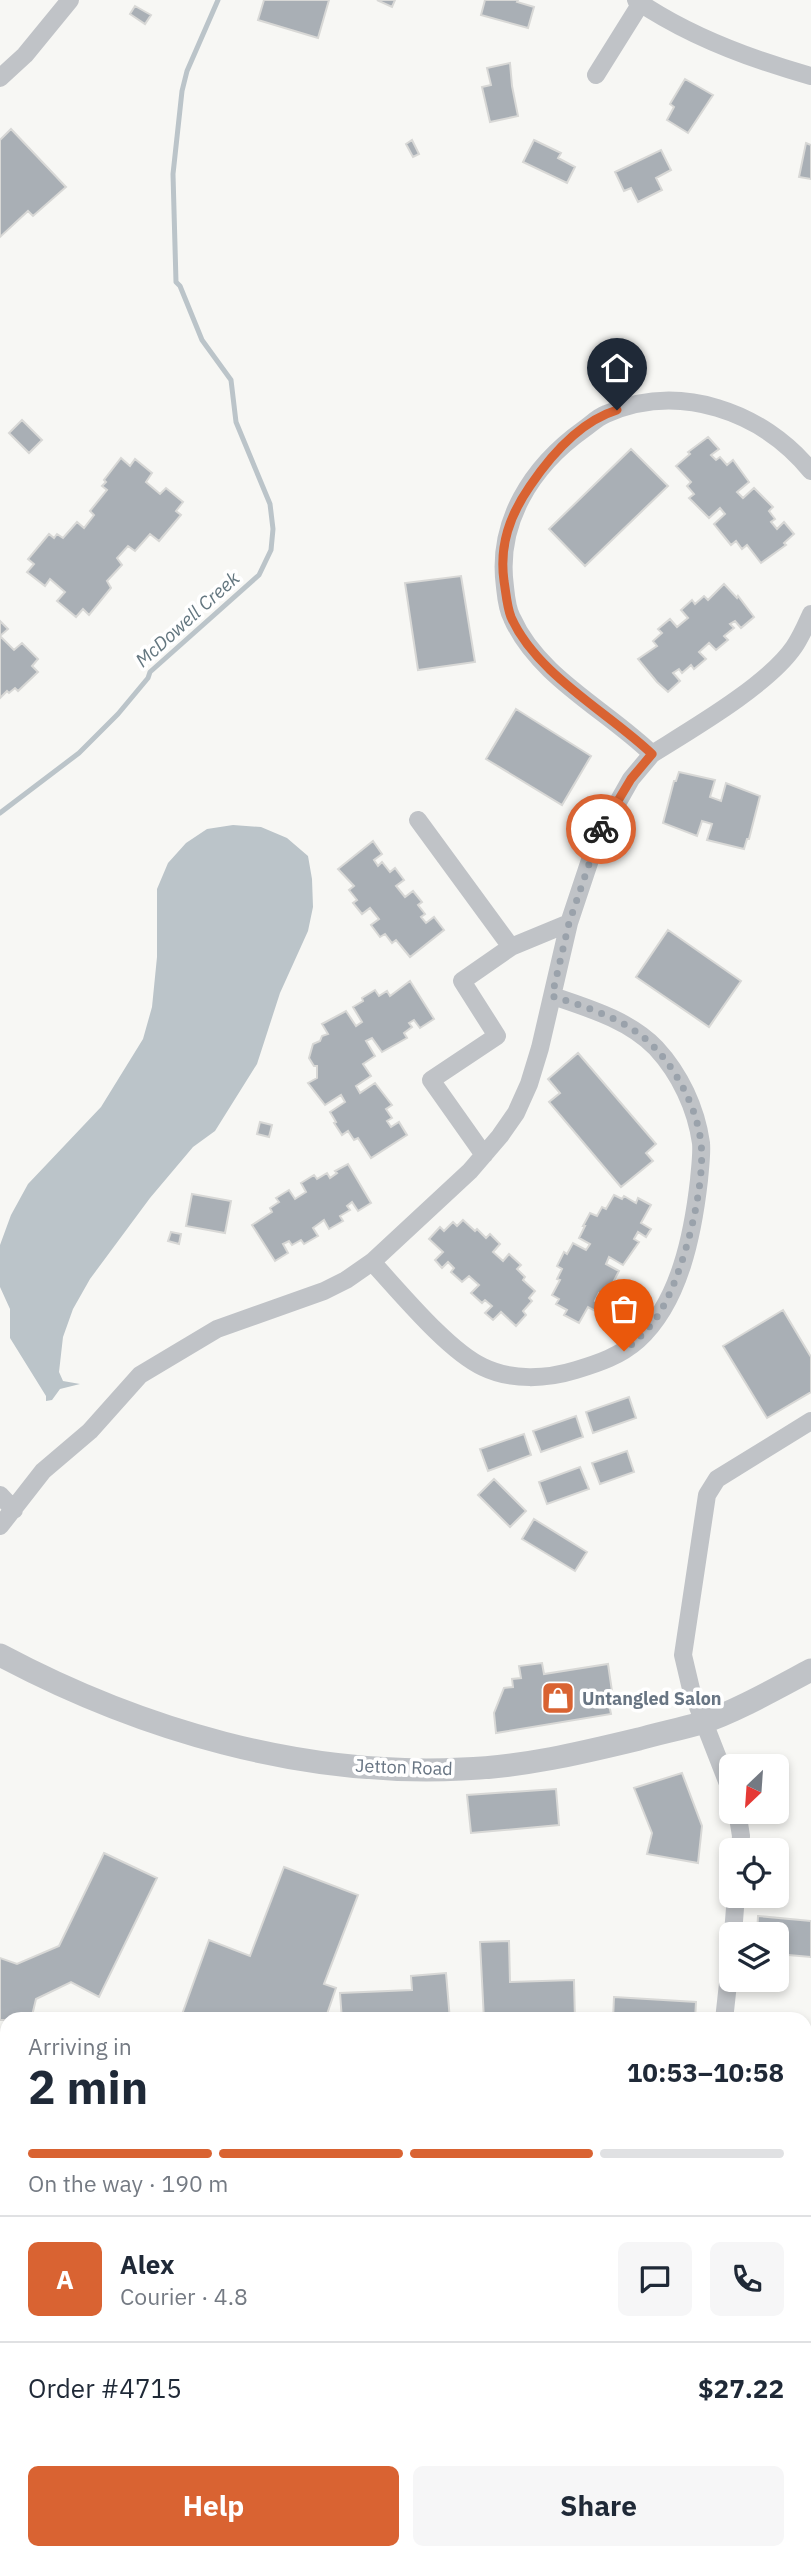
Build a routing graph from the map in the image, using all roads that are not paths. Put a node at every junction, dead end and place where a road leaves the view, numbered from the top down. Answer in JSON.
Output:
{"nodes":[{"id":1,"x":71,"y":0,"type":"edge"},
{"id":2,"x":638,"y":2,"type":"edge"},
{"id":3,"x":596,"y":75,"type":"dead end"},
{"id":4,"x":811,"y":76,"type":"edge"},
{"id":5,"x":0,"y":78,"type":"edge"},
{"id":6,"x":811,"y":471,"type":"edge"},
{"id":7,"x":811,"y":614,"type":"edge"},
{"id":8,"x":652,"y":754,"type":"junction"},
{"id":9,"x":418,"y":820,"type":"dead end"},
{"id":10,"x":569,"y":923,"type":"junction"},
{"id":11,"x":511,"y":947,"type":"junction"},
{"id":12,"x":552,"y":996,"type":"junction"},
{"id":13,"x":484,"y":1155,"type":"junction"},
{"id":14,"x":372,"y":1262,"type":"junction"},
{"id":15,"x":811,"y":1422,"type":"edge"},
{"id":16,"x":0,"y":1495,"type":"edge"},
{"id":17,"x":14,"y":1510,"type":"junction"},
{"id":18,"x":0,"y":1527,"type":"edge"},
{"id":19,"x":0,"y":1655,"type":"edge"},
{"id":20,"x":811,"y":1670,"type":"edge"},
{"id":21,"x":702,"y":1723,"type":"junction"},
{"id":22,"x":719,"y":1763,"type":"edge"},
{"id":23,"x":727,"y":1992,"type":"edge"},
{"id":24,"x":725,"y":2012,"type":"edge"}],
"edges":[{"from":1,"to":5,"type":"street"},
{"from":2,"to":3,"type":"street"},
{"from":2,"to":4,"type":"street"},
{"from":6,"to":8,"type":"street"},
{"from":7,"to":8,"type":"street"},
{"from":8,"to":10,"type":"street"},
{"from":9,"to":11,"type":"street"},
{"from":10,"to":11,"type":"street"},
{"from":10,"to":12,"type":"street"},
{"from":11,"to":13,"type":"street"},
{"from":12,"to":13,"type":"street"},
{"from":12,"to":14,"type":"street"},
{"from":13,"to":14,"type":"street"},
{"from":14,"to":17,"type":"street"},
{"from":15,"to":21,"type":"street"},
{"from":16,"to":17,"type":"street"},
{"from":17,"to":18,"type":"street"},
{"from":19,"to":21,"type":"street","name":"Jetton Road"},
{"from":20,"to":21,"type":"street","name":"Jetton Road"},
{"from":21,"to":22,"type":"street"},
{"from":23,"to":24,"type":"street"}]}
